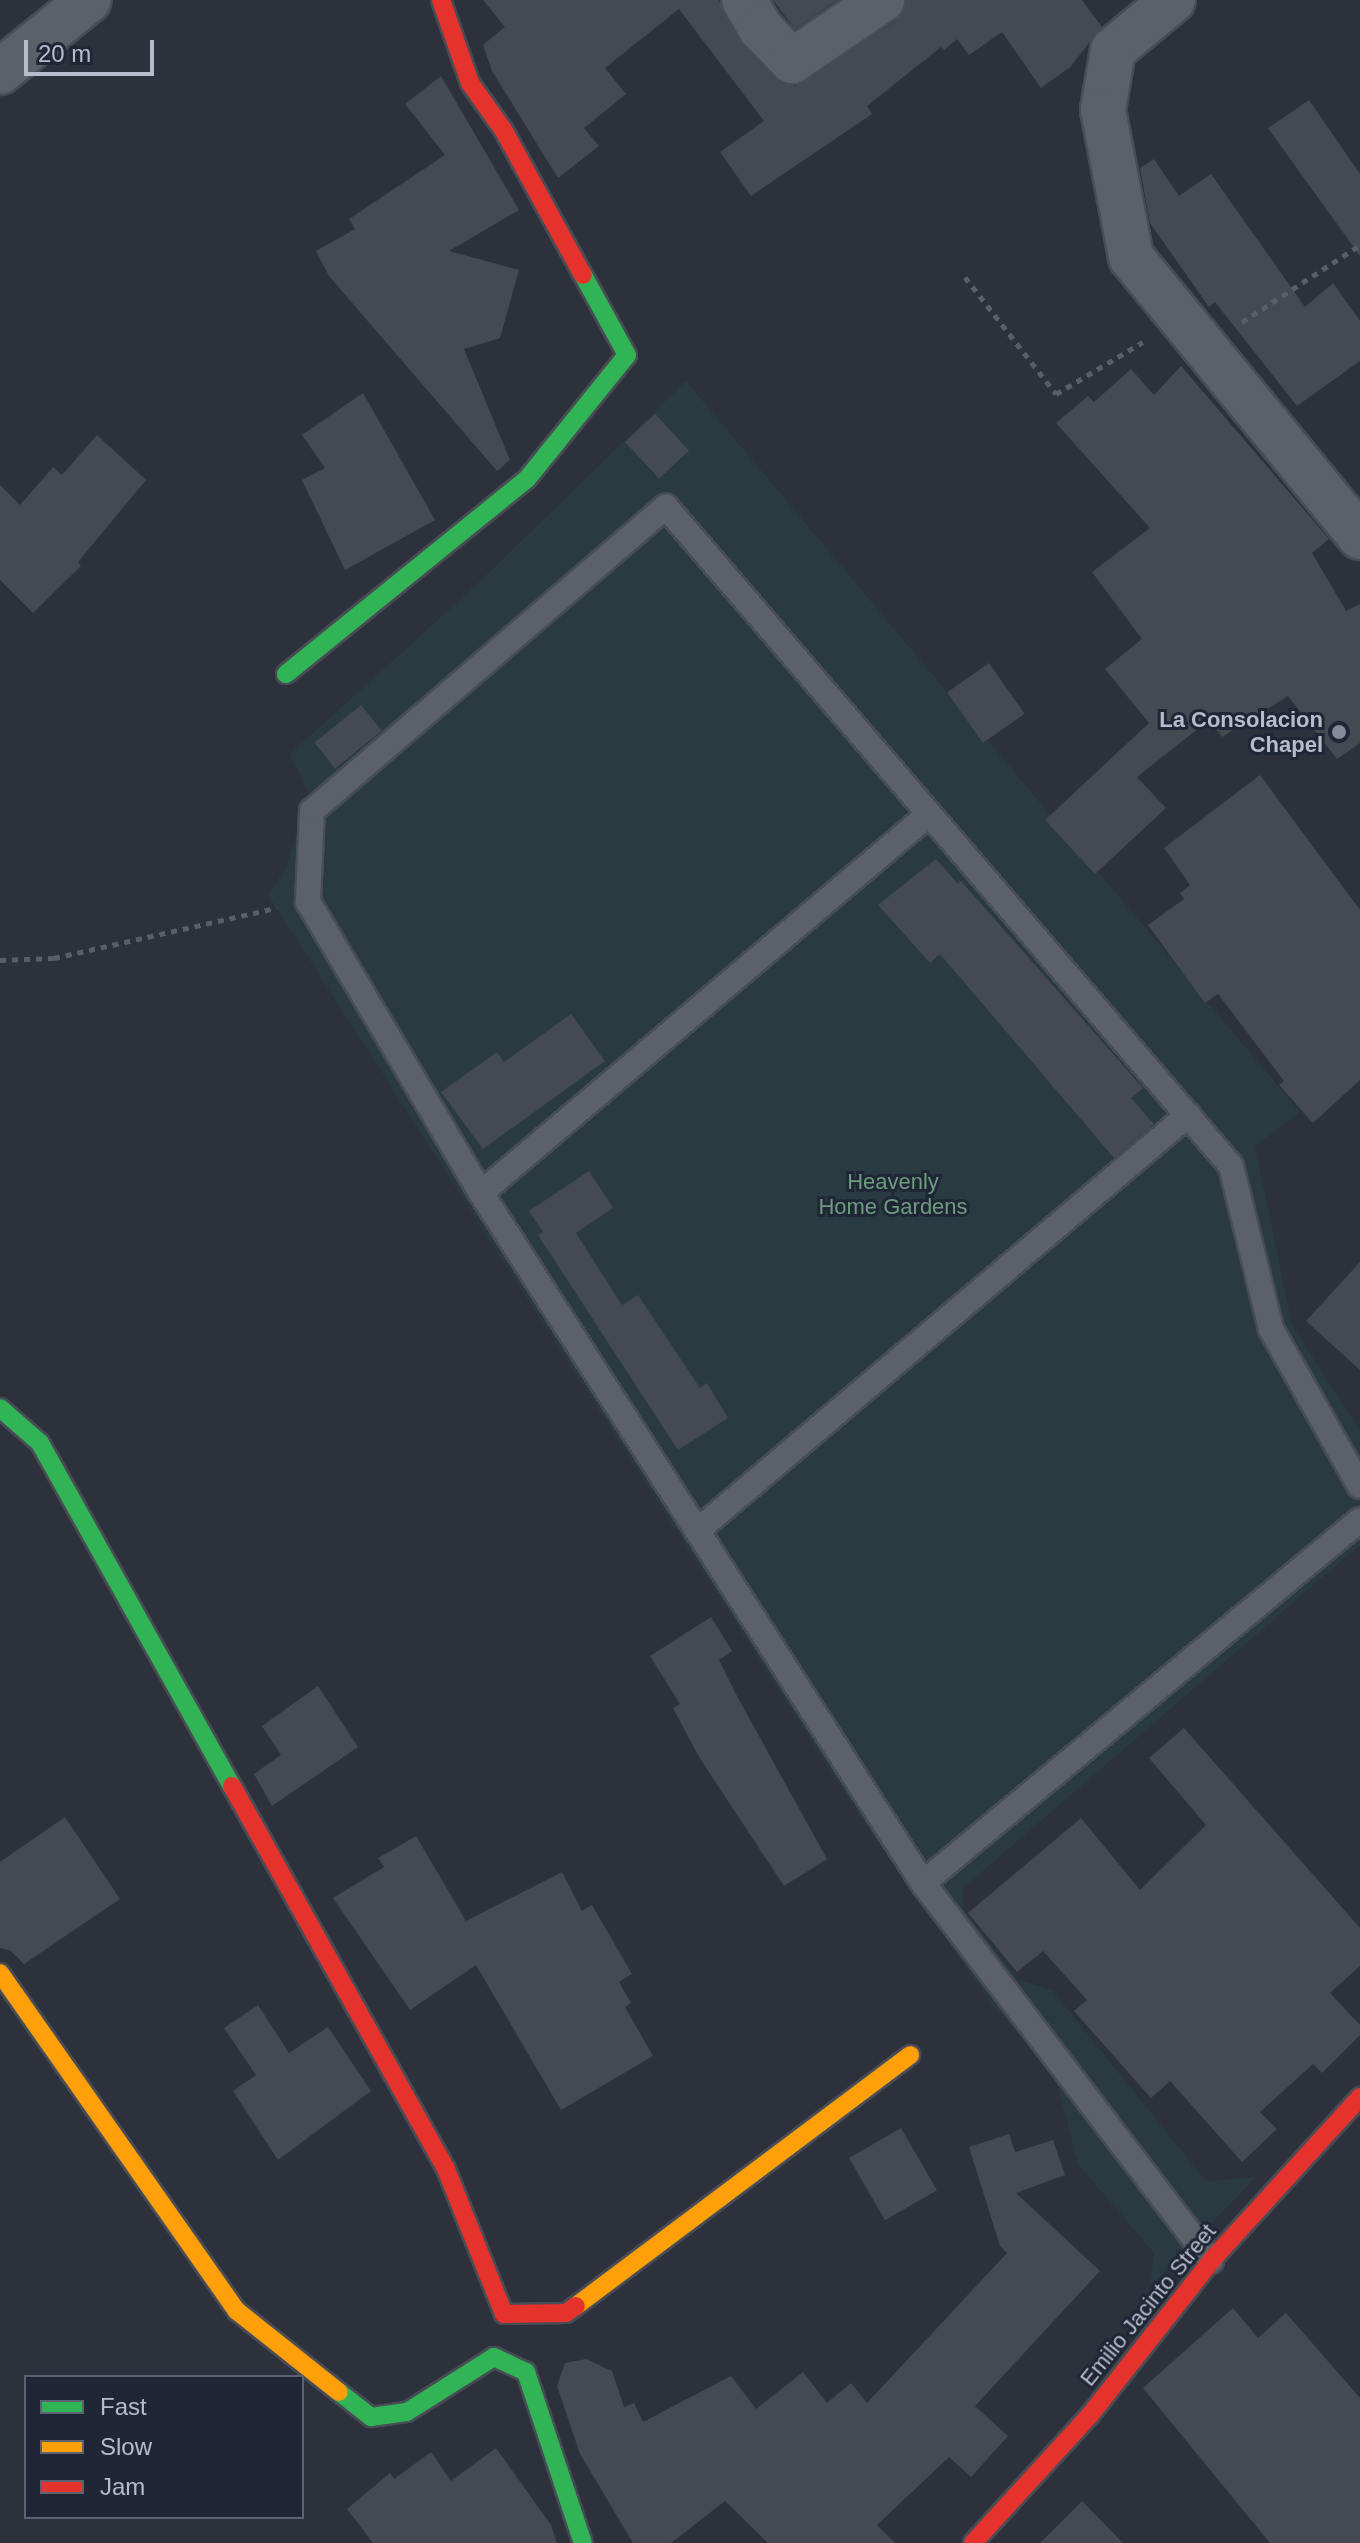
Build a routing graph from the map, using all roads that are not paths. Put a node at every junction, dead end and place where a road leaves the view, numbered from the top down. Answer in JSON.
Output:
{"nodes":[{"id":1,"x":89,"y":0,"type":"edge"},
{"id":2,"x":441,"y":0,"type":"edge"},
{"id":3,"x":744,"y":0,"type":"edge"},
{"id":4,"x":882,"y":0,"type":"edge"},
{"id":5,"x":1173,"y":0,"type":"edge"},
{"id":6,"x":0,"y":72,"type":"edge"},
{"id":7,"x":1360,"y":537,"type":"edge"},
{"id":8,"x":286,"y":674,"type":"dead end"},
{"id":9,"x":929,"y":814,"type":"junction"},
{"id":10,"x":1188,"y":1115,"type":"junction"},
{"id":11,"x":481,"y":1193,"type":"junction"},
{"id":12,"x":0,"y":1408,"type":"edge"},
{"id":13,"x":1360,"y":1486,"type":"edge"},
{"id":14,"x":1360,"y":1520,"type":"edge"},
{"id":15,"x":697,"y":1531,"type":"junction"},
{"id":16,"x":923,"y":1883,"type":"junction"},
{"id":17,"x":0,"y":1973,"type":"edge"},
{"id":18,"x":910,"y":2055,"type":"dead end"},
{"id":19,"x":1360,"y":2097,"type":"edge"},
{"id":20,"x":1211,"y":2261,"type":"junction"},
{"id":21,"x":533,"y":2316,"type":"junction"},
{"id":22,"x":510,"y":2368,"type":"junction"},
{"id":23,"x":572,"y":2538,"type":"edge"},
{"id":24,"x":973,"y":2543,"type":"edge"}],
"edges":[{"from":1,"to":6,"type":"street"},
{"from":2,"to":8,"type":"street"},
{"from":3,"to":4,"type":"street"},
{"from":5,"to":7,"type":"street"},
{"from":9,"to":10,"type":"lane"},
{"from":9,"to":11,"type":"lane"},
{"from":9,"to":11,"type":"lane"},
{"from":10,"to":13,"type":"lane"},
{"from":10,"to":15,"type":"lane"},
{"from":11,"to":15,"type":"lane"},
{"from":12,"to":21,"type":"street"},
{"from":14,"to":16,"type":"lane"},
{"from":15,"to":16,"type":"lane"},
{"from":16,"to":20,"type":"lane"},
{"from":17,"to":22,"type":"street"},
{"from":18,"to":21,"type":"street"},
{"from":19,"to":20,"type":"street","name":"Emilio Jacinto Street"},
{"from":20,"to":24,"type":"street","name":"Emilio Jacinto Street"},
{"from":21,"to":22,"type":"street"},
{"from":22,"to":23,"type":"street"}]}
